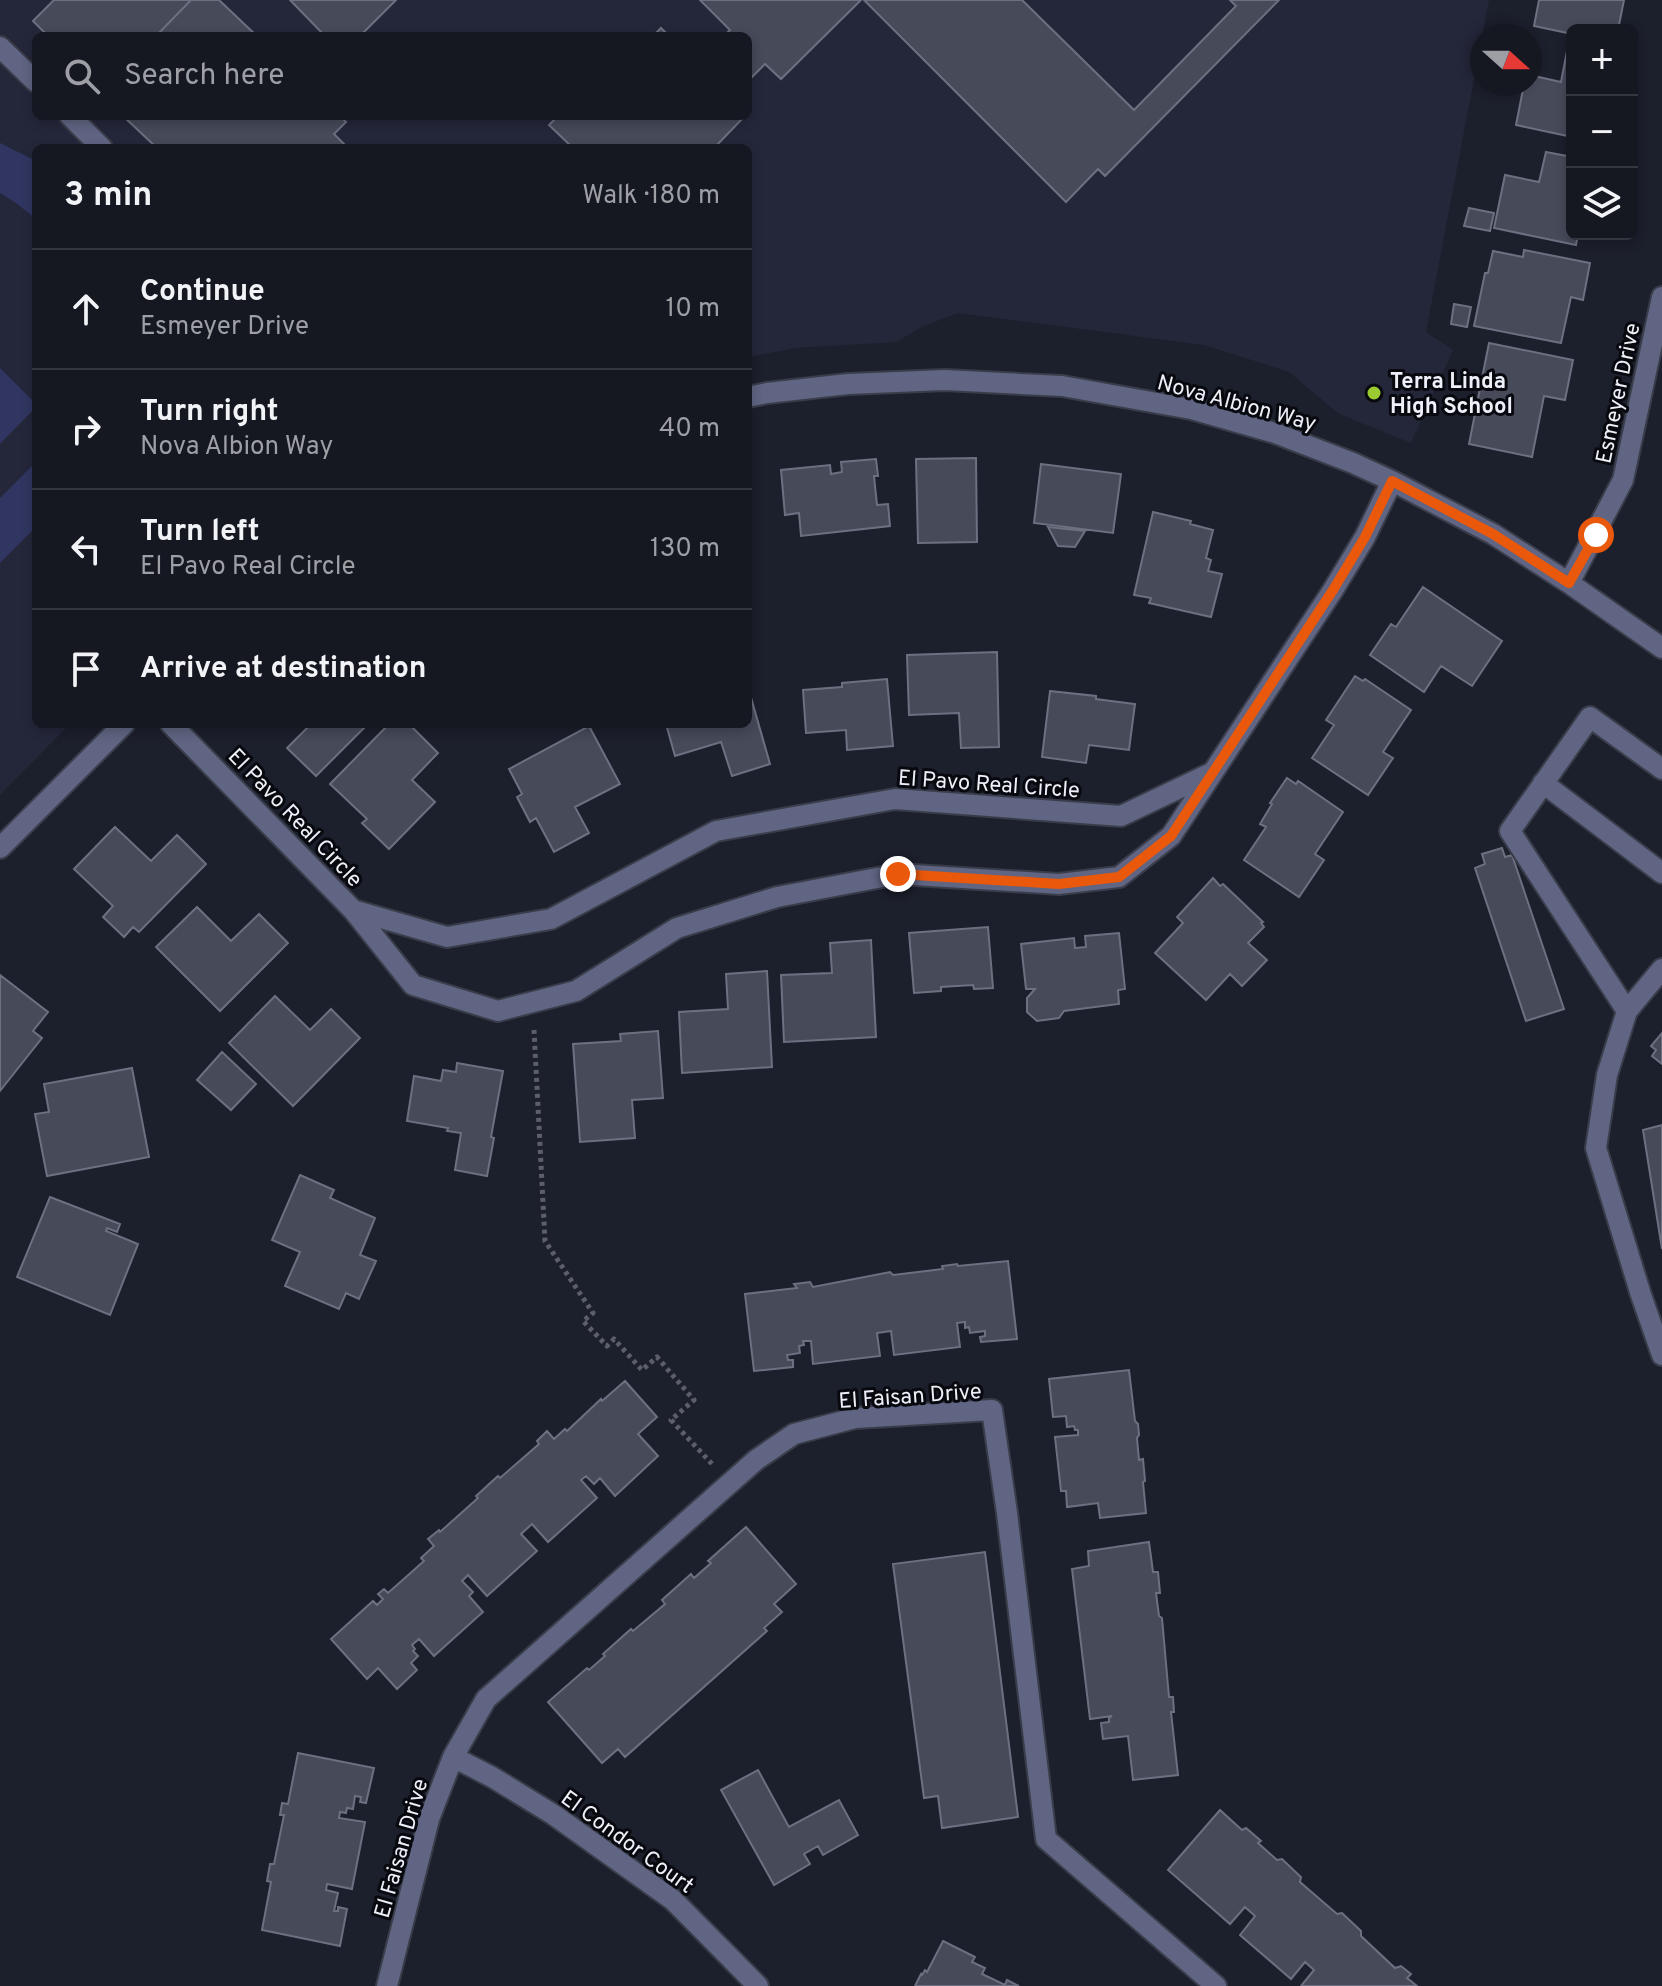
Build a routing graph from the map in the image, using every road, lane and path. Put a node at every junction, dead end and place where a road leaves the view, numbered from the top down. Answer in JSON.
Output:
{"nodes":[{"id":1,"x":0,"y":47,"type":"edge"},
{"id":2,"x":32,"y":78,"type":"edge"},
{"id":3,"x":74,"y":120,"type":"edge"},
{"id":4,"x":98,"y":144,"type":"edge"},
{"id":5,"x":1662,"y":297,"type":"edge"},
{"id":6,"x":752,"y":396,"type":"edge"},
{"id":7,"x":1392,"y":481,"type":"junction"},
{"id":8,"x":1569,"y":583,"type":"junction"},
{"id":9,"x":1662,"y":648,"type":"edge"},
{"id":10,"x":120,"y":728,"type":"edge"},
{"id":11,"x":175,"y":728,"type":"edge"},
{"id":12,"x":1662,"y":769,"type":"edge"},
{"id":13,"x":1211,"y":773,"type":"junction"},
{"id":14,"x":1543,"y":783,"type":"junction"},
{"id":15,"x":0,"y":848,"type":"edge"},
{"id":16,"x":1662,"y":873,"type":"edge"},
{"id":17,"x":353,"y":910,"type":"junction"},
{"id":18,"x":1662,"y":969,"type":"edge"},
{"id":19,"x":533,"y":1002,"type":"junction"},
{"id":20,"x":1627,"y":1011,"type":"junction"},
{"id":21,"x":1662,"y":1355,"type":"edge"},
{"id":22,"x":730,"y":1484,"type":"junction"},
{"id":23,"x":453,"y":1757,"type":"junction"},
{"id":24,"x":387,"y":1986,"type":"edge"},
{"id":25,"x":758,"y":1986,"type":"edge"},
{"id":26,"x":1216,"y":1986,"type":"edge"}],
"edges":[{"from":1,"to":2,"type":"street"},
{"from":3,"to":4,"type":"street"},
{"from":5,"to":8,"type":"street","name":"Esmeyer Drive"},
{"from":6,"to":7,"type":"street","name":"Nova Albion Way"},
{"from":7,"to":8,"type":"street","name":"Nova Albion Way"},
{"from":7,"to":13,"type":"street","name":"El Pavo Real Circle"},
{"from":8,"to":9,"type":"street","name":"Nova Albion Way"},
{"from":10,"to":15,"type":"street"},
{"from":11,"to":17,"type":"street","name":"El Pavo Real Circle"},
{"from":12,"to":14,"type":"street"},
{"from":13,"to":17,"type":"street","name":"El Pavo Real Circle"},
{"from":13,"to":19,"type":"street","name":"El Pavo Real Circle"},
{"from":14,"to":16,"type":"street"},
{"from":14,"to":20,"type":"street"},
{"from":17,"to":19,"type":"street","name":"El Pavo Real Circle"},
{"from":18,"to":20,"type":"street"},
{"from":19,"to":22,"type":"path"},
{"from":20,"to":21,"type":"street"},
{"from":22,"to":23,"type":"street","name":"El Faisan Drive"},
{"from":22,"to":26,"type":"street","name":"El Faisan Drive"},
{"from":23,"to":24,"type":"street","name":"El Faisan Drive"},
{"from":23,"to":25,"type":"street","name":"El Condor Court"}]}
